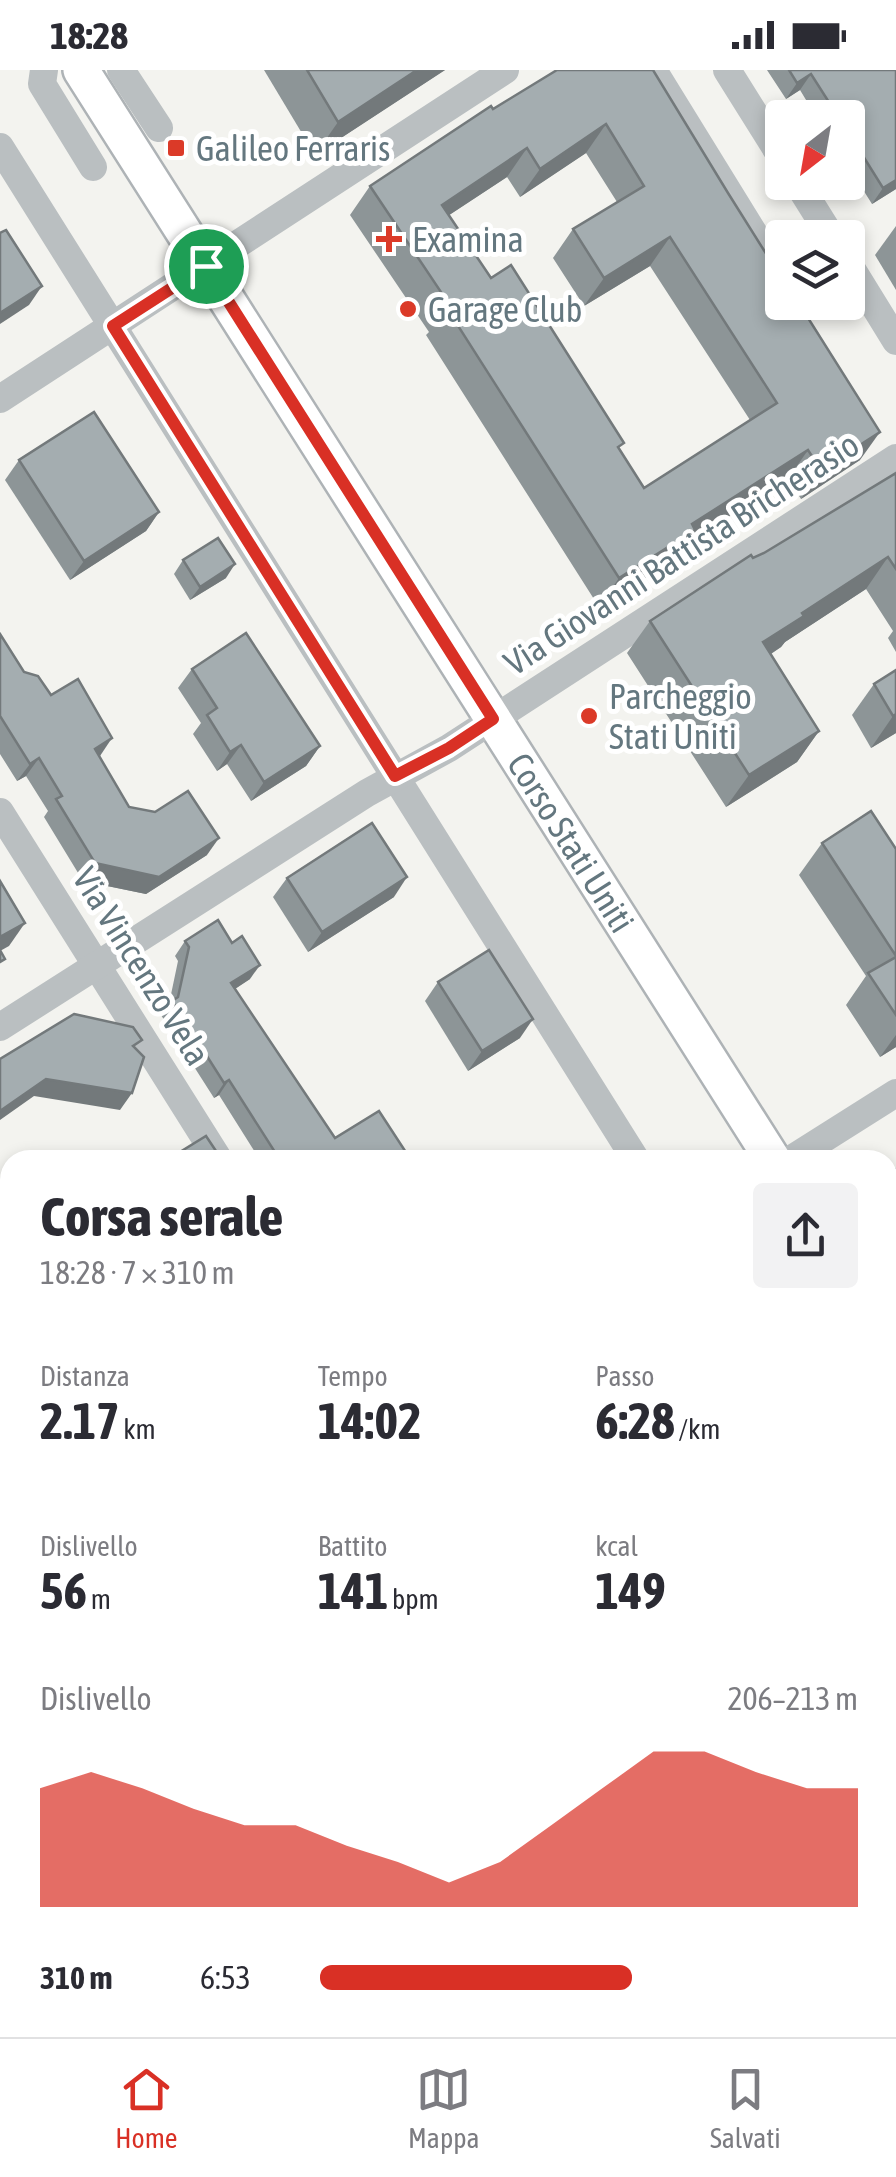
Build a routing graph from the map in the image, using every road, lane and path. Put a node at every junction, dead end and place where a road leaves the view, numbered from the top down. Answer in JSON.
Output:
{"nodes":[{"id":1,"x":44,"y":70,"type":"edge"},
{"id":2,"x":82,"y":70,"type":"edge"},
{"id":3,"x":121,"y":70,"type":"edge"},
{"id":4,"x":505,"y":70,"type":"edge"},
{"id":5,"x":653,"y":70,"type":"edge"},
{"id":6,"x":727,"y":70,"type":"edge"},
{"id":7,"x":159,"y":128,"type":"dead end"},
{"id":8,"x":765,"y":131,"type":"edge"},
{"id":9,"x":0,"y":147,"type":"edge"},
{"id":10,"x":93,"y":167,"type":"dead end"},
{"id":11,"x":765,"y":251,"type":"edge"},
{"id":12,"x":206,"y":266,"type":"junction"},
{"id":13,"x":865,"y":290,"type":"edge"},
{"id":14,"x":113,"y":326,"type":"junction"},
{"id":15,"x":896,"y":340,"type":"edge"},
{"id":16,"x":0,"y":400,"type":"edge"},
{"id":17,"x":878,"y":433,"type":"edge"},
{"id":18,"x":895,"y":460,"type":"edge"},
{"id":19,"x":493,"y":719,"type":"junction"},
{"id":20,"x":395,"y":776,"type":"junction"},
{"id":21,"x":0,"y":812,"type":"edge"},
{"id":22,"x":97,"y":964,"type":"junction"},
{"id":23,"x":0,"y":1028,"type":"edge"},
{"id":24,"x":896,"y":1093,"type":"edge"},
{"id":25,"x":213,"y":1150,"type":"edge"},
{"id":26,"x":630,"y":1150,"type":"edge"},
{"id":27,"x":767,"y":1150,"type":"edge"},
{"id":28,"x":806,"y":1150,"type":"edge"}],
"edges":[{"from":1,"to":10,"type":"street"},
{"from":2,"to":12,"type":"main road","name":"Corso Stati Uniti"},
{"from":3,"to":7,"type":"street"},
{"from":4,"to":12,"type":"street"},
{"from":5,"to":11,"type":"street"},
{"from":6,"to":8,"type":"street"},
{"from":9,"to":14,"type":"street"},
{"from":12,"to":14,"type":"street"},
{"from":12,"to":19,"type":"main road","name":"Corso Stati Uniti"},
{"from":13,"to":15,"type":"street"},
{"from":14,"to":16,"type":"street"},
{"from":14,"to":20,"type":"street"},
{"from":17,"to":18,"type":"street"},
{"from":18,"to":19,"type":"street","name":"Via Giovanni Battista Bricherasio"},
{"from":19,"to":20,"type":"street","name":"Via Giovanni Battista Bricherasio"},
{"from":19,"to":27,"type":"main road","name":"Corso Stati Uniti"},
{"from":20,"to":22,"type":"street","name":"Via Giovanni Battista Bricherasio"},
{"from":20,"to":26,"type":"street"},
{"from":21,"to":22,"type":"street","name":"Via Vincenzo Vela"},
{"from":22,"to":23,"type":"street","name":"Via Giovanni Battista Bricherasio"},
{"from":22,"to":25,"type":"street","name":"Via Vincenzo Vela"},
{"from":24,"to":28,"type":"street"}]}
